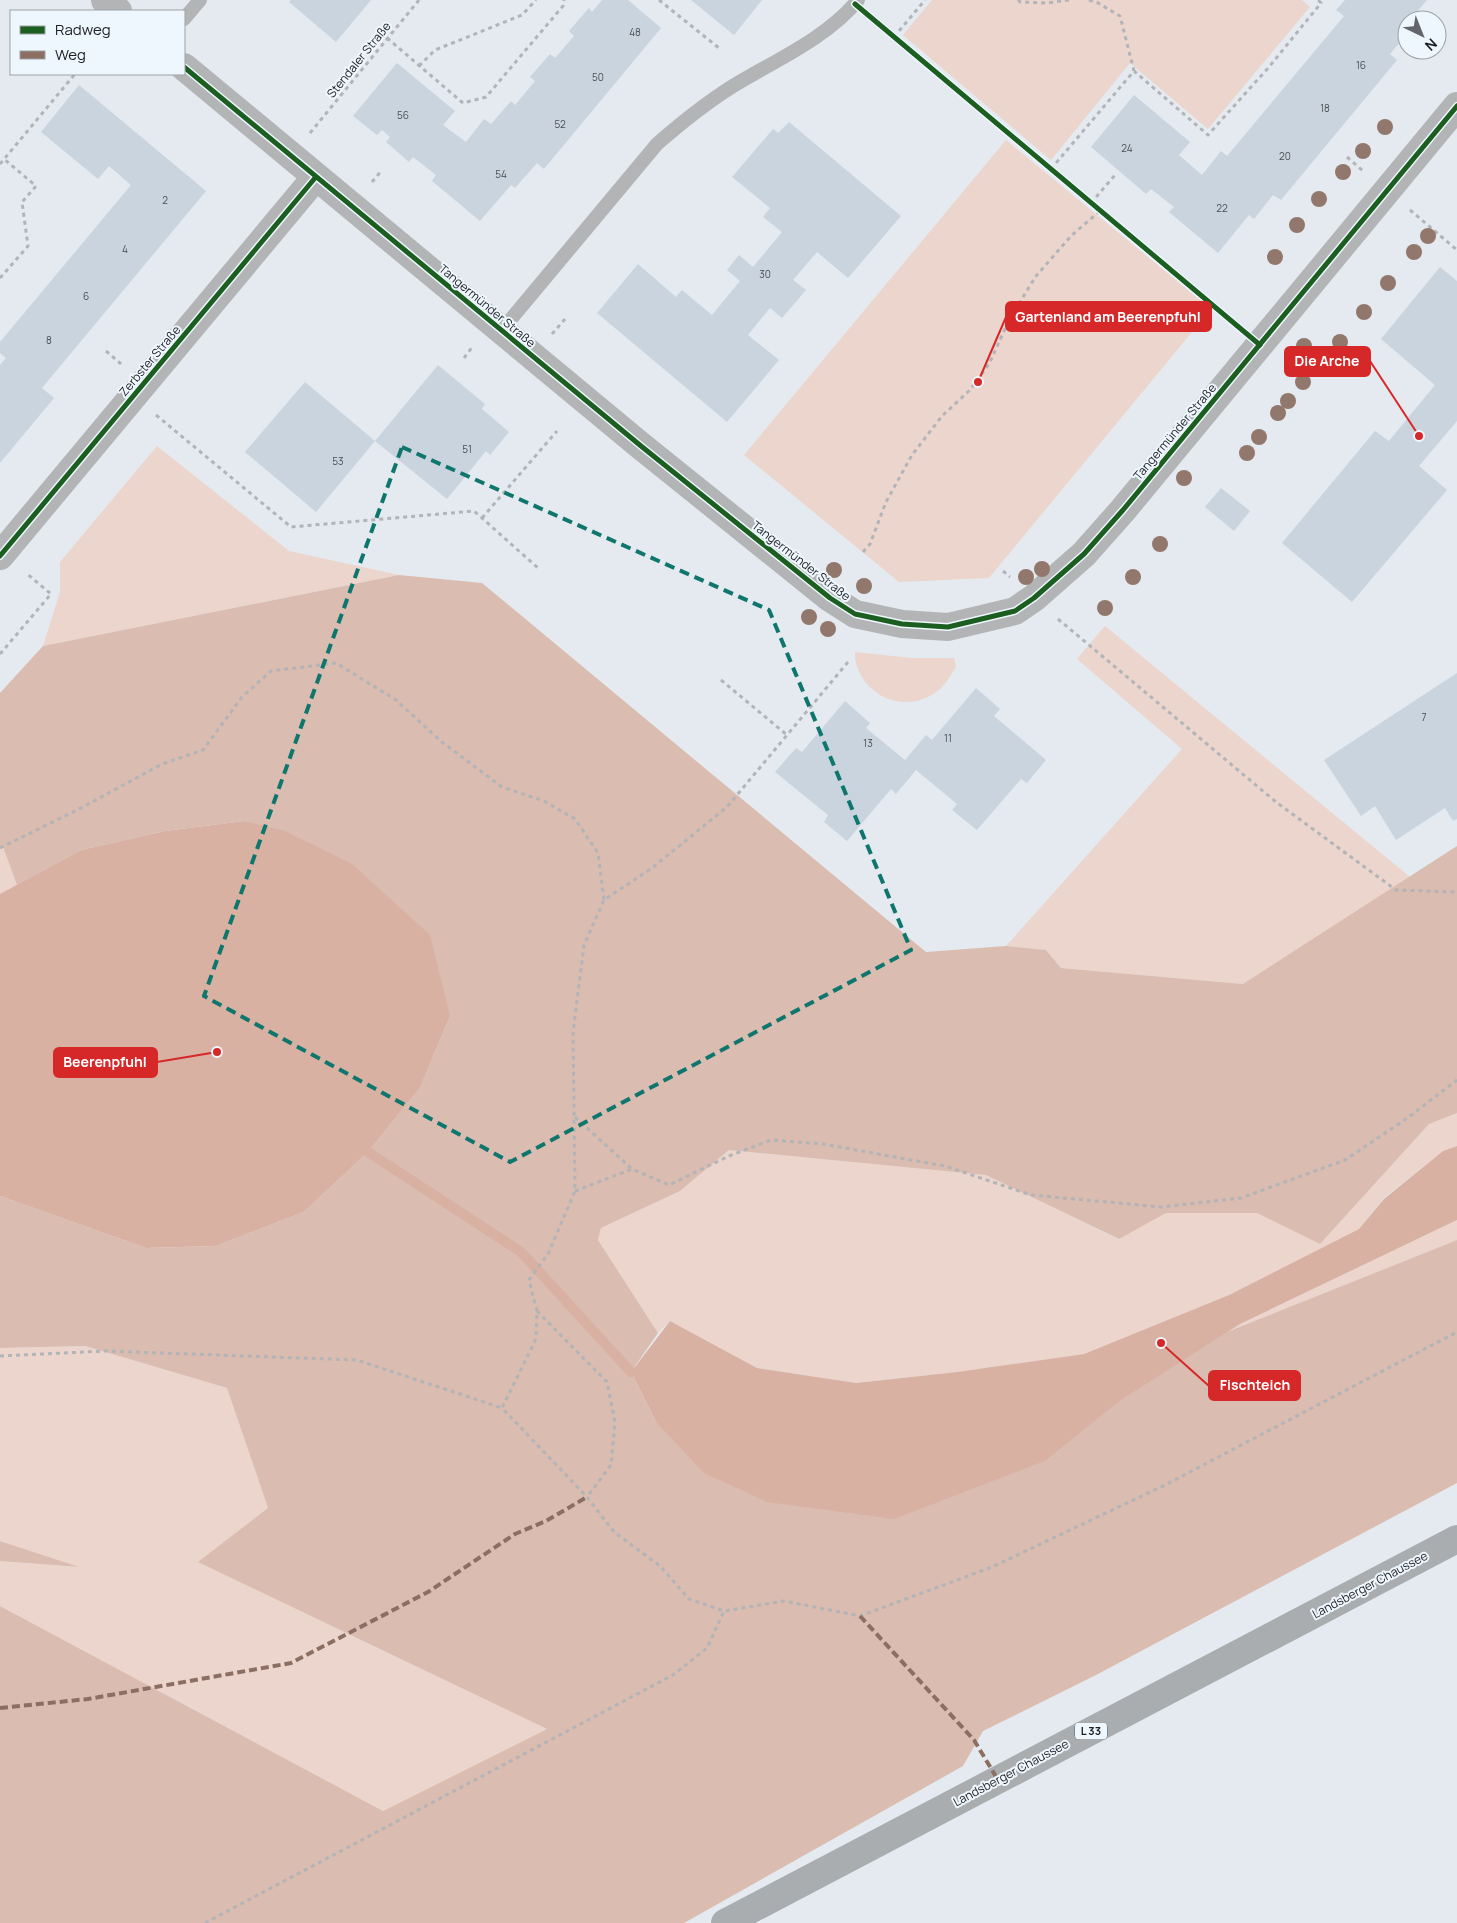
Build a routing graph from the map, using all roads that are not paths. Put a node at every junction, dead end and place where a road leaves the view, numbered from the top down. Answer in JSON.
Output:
{"nodes":[{"id":1,"x":104,"y":0,"type":"edge"},
{"id":2,"x":200,"y":0,"type":"edge"},
{"id":3,"x":858,"y":0,"type":"edge"},
{"id":4,"x":117,"y":10,"type":"edge"},
{"id":5,"x":185,"y":18,"type":"edge"},
{"id":6,"x":185,"y":68,"type":"edge"},
{"id":7,"x":1457,"y":106,"type":"edge"},
{"id":8,"x":315,"y":178,"type":"junction"},
{"id":9,"x":501,"y":332,"type":"junction"},
{"id":10,"x":0,"y":556,"type":"edge"},
{"id":11,"x":1457,"y":1539,"type":"edge"},
{"id":12,"x":725,"y":1923,"type":"edge"}],
"edges":[{"from":1,"to":4,"type":"street"},
{"from":2,"to":5,"type":"lane"},
{"from":3,"to":9,"type":"lane","name":"Tangermünder Straße"},
{"from":6,"to":8,"type":"street","name":"Tangermünder Straße"},
{"from":7,"to":9,"type":"street","name":"Tangermünder Straße"},
{"from":8,"to":9,"type":"street","name":"Tangermünder Straße"},
{"from":8,"to":10,"type":"street","name":"Zerbster Straße"},
{"from":11,"to":12,"type":"main road","name":"Landsberger Chaussee","number":"L 33"}]}
